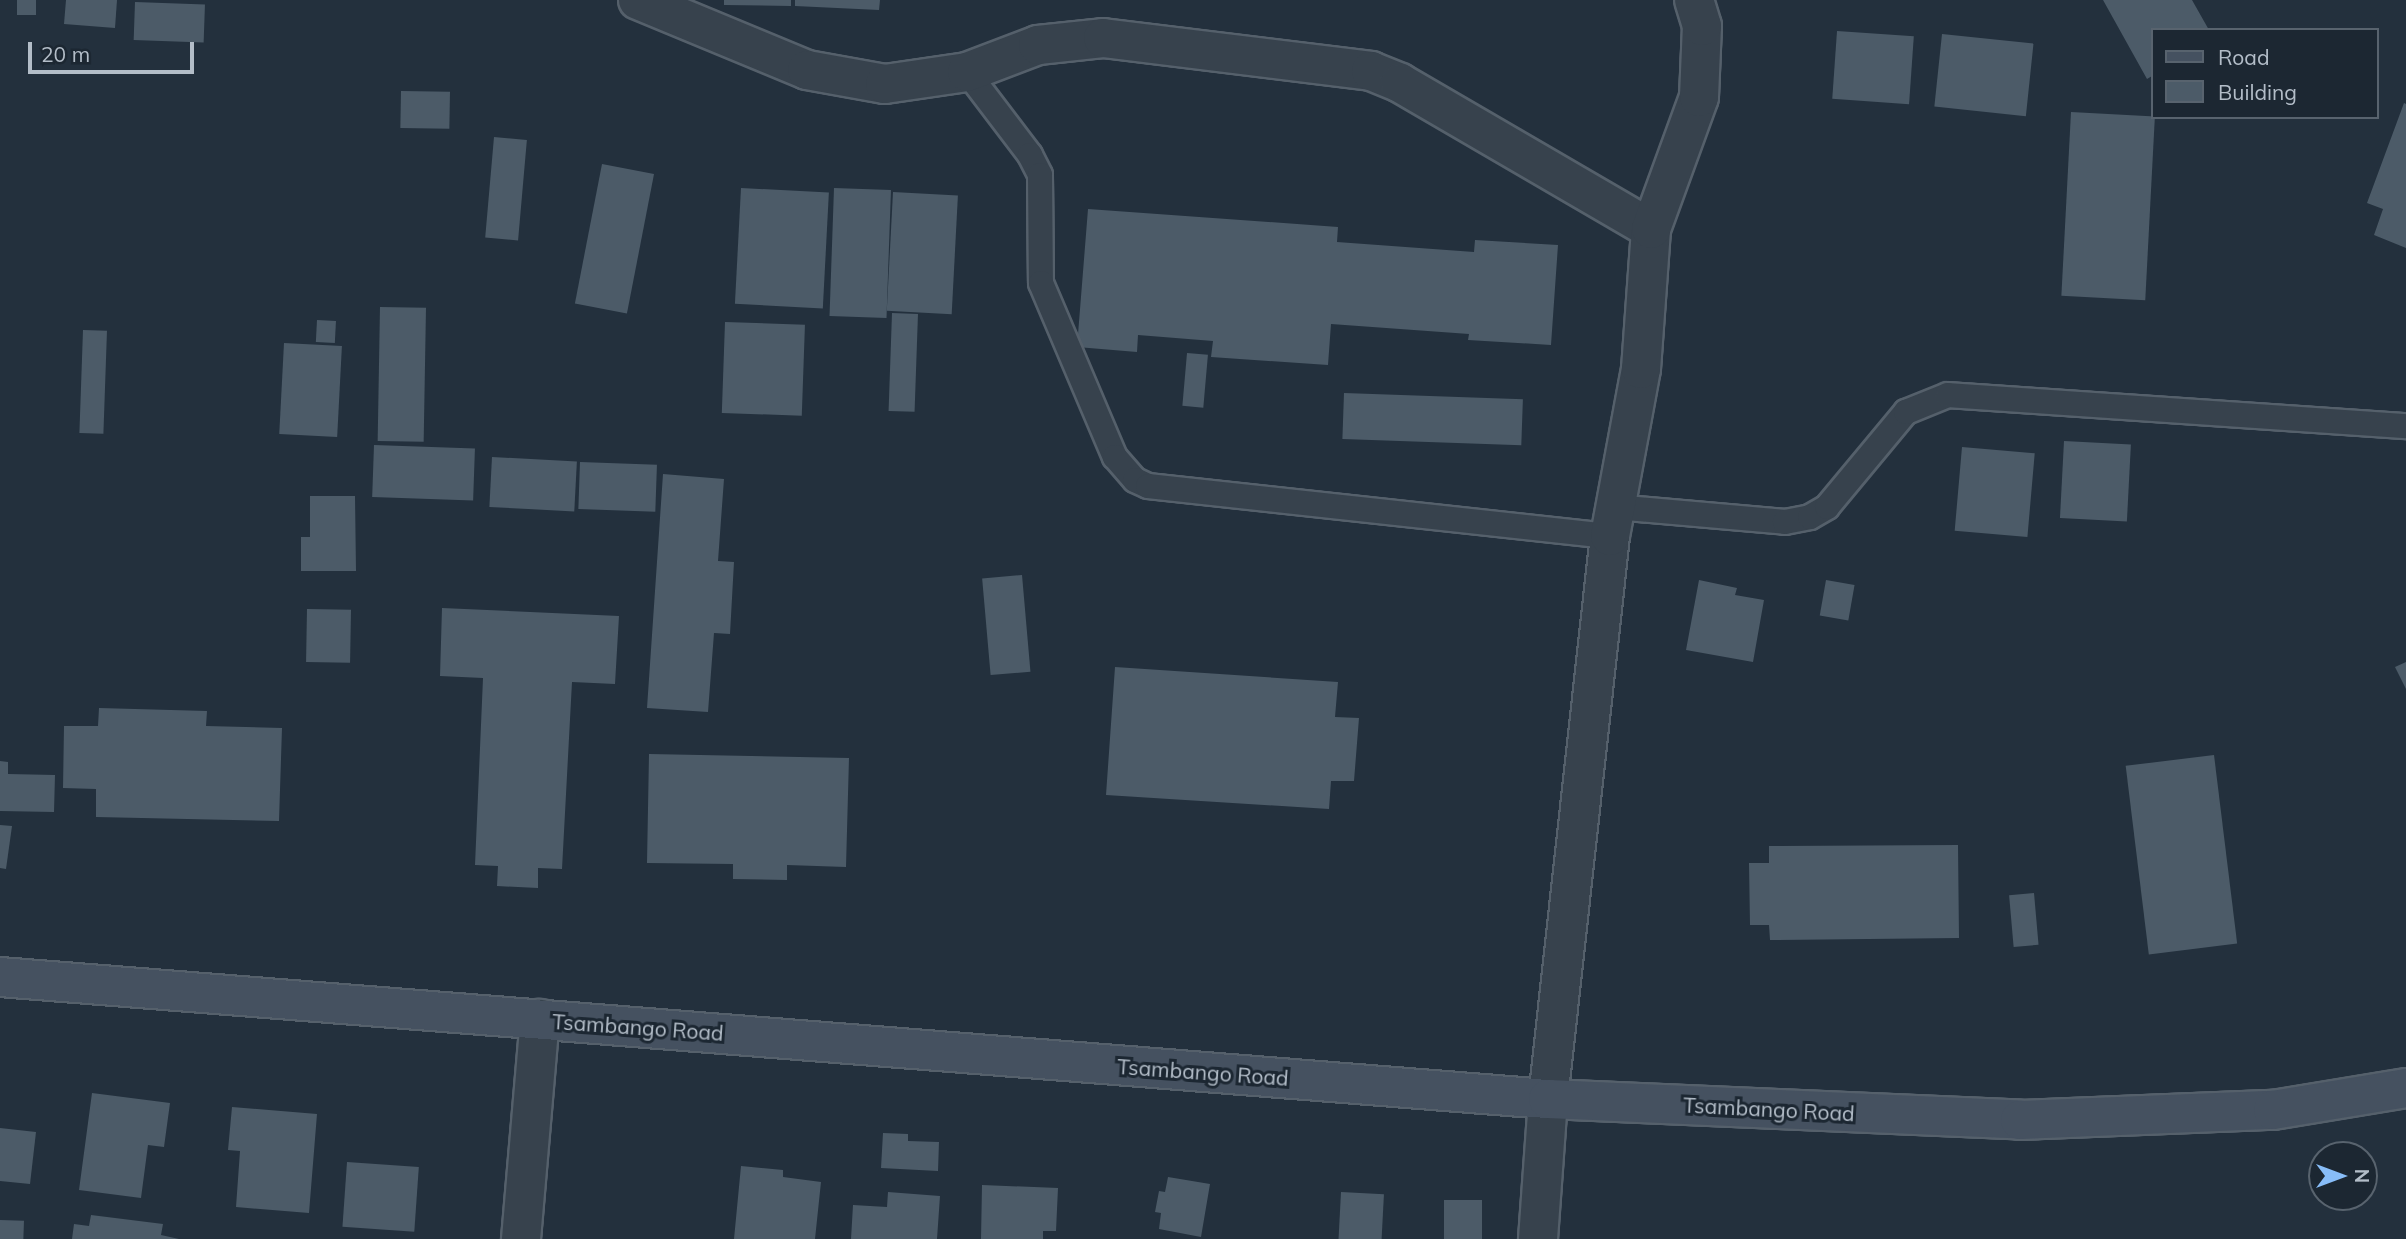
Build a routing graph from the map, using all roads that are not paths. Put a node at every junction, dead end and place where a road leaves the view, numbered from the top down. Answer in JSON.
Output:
{"nodes":[{"id":1,"x":638,"y":0,"type":"edge"},
{"id":2,"x":1693,"y":0,"type":"edge"},
{"id":3,"x":967,"y":72,"type":"junction"},
{"id":4,"x":1651,"y":229,"type":"junction"},
{"id":5,"x":2406,"y":426,"type":"edge"},
{"id":6,"x":1613,"y":522,"type":"junction"},
{"id":7,"x":0,"y":977,"type":"edge"},
{"id":8,"x":540,"y":1019,"type":"junction"},
{"id":9,"x":2406,"y":1088,"type":"edge"},
{"id":10,"x":1548,"y":1099,"type":"junction"},
{"id":11,"x":521,"y":1239,"type":"edge"},
{"id":12,"x":1538,"y":1239,"type":"edge"}],
"edges":[{"from":1,"to":3,"type":"street"},
{"from":2,"to":4,"type":"street"},
{"from":3,"to":4,"type":"street"},
{"from":3,"to":6,"type":"lane"},
{"from":4,"to":6,"type":"street"},
{"from":5,"to":6,"type":"lane"},
{"from":6,"to":10,"type":"street"},
{"from":7,"to":8,"type":"street","name":"Tsambango Road"},
{"from":8,"to":10,"type":"street","name":"Tsambango Road"},
{"from":8,"to":11,"type":"street"},
{"from":9,"to":10,"type":"street","name":"Tsambango Road"},
{"from":10,"to":12,"type":"street"}]}
